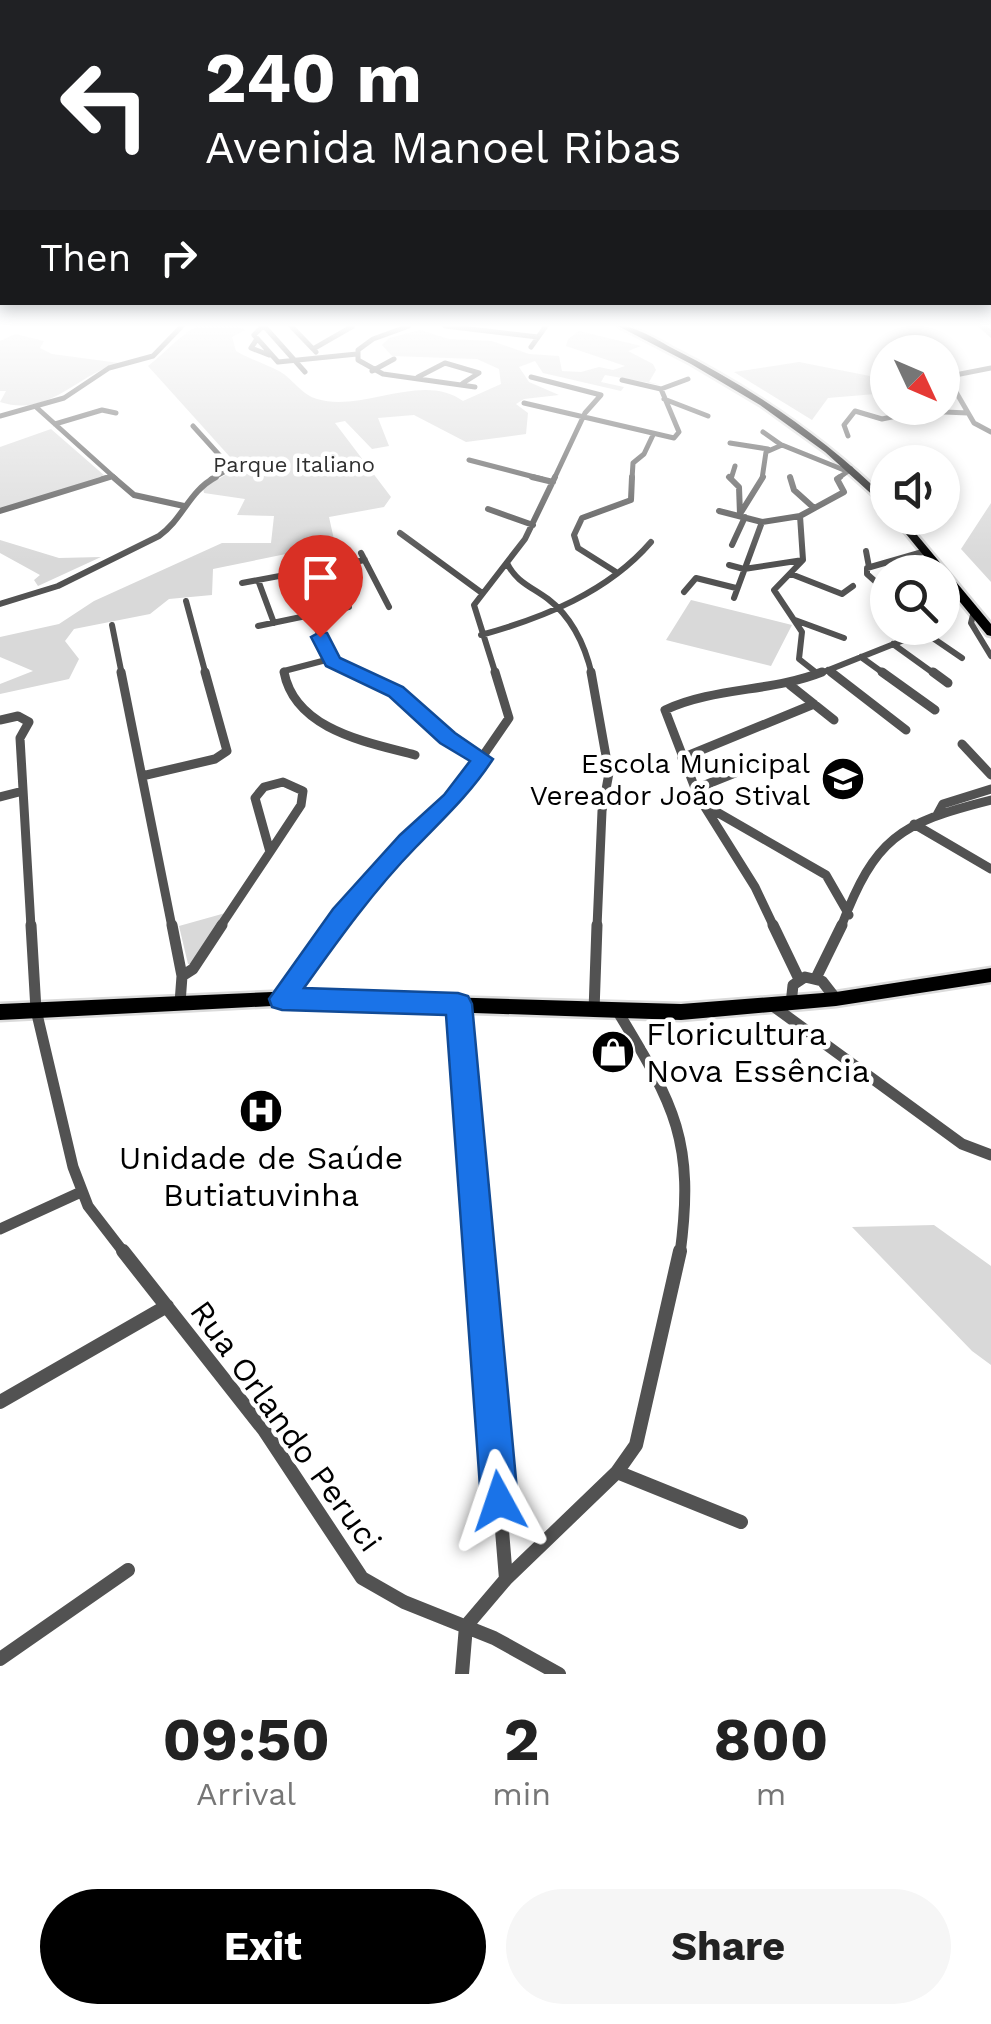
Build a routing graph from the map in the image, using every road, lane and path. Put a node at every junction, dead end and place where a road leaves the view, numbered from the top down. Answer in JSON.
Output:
{"nodes":[{"id":1,"x":44,"y":404,"type":"edge"},
{"id":2,"x":529,"y":404,"type":"edge"},
{"id":3,"x":594,"y":404,"type":"edge"},
{"id":4,"x":666,"y":404,"type":"edge"},
{"id":5,"x":677,"y":404,"type":"edge"},
{"id":6,"x":767,"y":404,"type":"edge"},
{"id":7,"x":962,"y":404,"type":"edge"},
{"id":8,"x":36,"y":407,"type":"junction"},
{"id":9,"x":116,"y":412,"type":"dead end"},
{"id":10,"x":968,"y":413,"type":"junction"},
{"id":11,"x":0,"y":416,"type":"edge"},
{"id":12,"x":708,"y":416,"type":"dead end"},
{"id":13,"x":586,"y":417,"type":"junction"},
{"id":14,"x":55,"y":424,"type":"junction"},
{"id":15,"x":193,"y":426,"type":"dead end"},
{"id":16,"x":764,"y":432,"type":"dead end"},
{"id":17,"x":991,"y":432,"type":"edge"},
{"id":18,"x":652,"y":434,"type":"junction"},
{"id":19,"x":848,"y":436,"type":"dead end"},
{"id":20,"x":730,"y":443,"type":"dead end"},
{"id":21,"x":782,"y":445,"type":"junction"},
{"id":22,"x":768,"y":449,"type":"junction"},
{"id":23,"x":470,"y":460,"type":"dead end"},
{"id":24,"x":735,"y":466,"type":"dead end"},
{"id":25,"x":847,"y":469,"type":"junction"},
{"id":26,"x":112,"y":476,"type":"junction"},
{"id":27,"x":790,"y":476,"type":"dead end"},
{"id":28,"x":553,"y":482,"type":"junction"},
{"id":29,"x":870,"y":490,"type":"edge"},
{"id":30,"x":184,"y":506,"type":"junction"},
{"id":31,"x":488,"y":508,"type":"dead end"},
{"id":32,"x":814,"y":508,"type":"junction"},
{"id":33,"x":0,"y":511,"type":"edge"},
{"id":34,"x":719,"y":511,"type":"dead end"},
{"id":35,"x":742,"y":516,"type":"junction"},
{"id":36,"x":800,"y":516,"type":"junction"},
{"id":37,"x":762,"y":522,"type":"junction"},
{"id":38,"x":533,"y":524,"type":"junction"},
{"id":39,"x":400,"y":533,"type":"dead end"},
{"id":40,"x":912,"y":535,"type":"edge"},
{"id":41,"x":652,"y":542,"type":"dead end"},
{"id":42,"x":732,"y":545,"type":"dead end"},
{"id":43,"x":866,"y":551,"type":"dead end"},
{"id":44,"x":926,"y":552,"type":"junction"},
{"id":45,"x":803,"y":560,"type":"junction"},
{"id":46,"x":508,"y":563,"type":"junction"},
{"id":47,"x":729,"y":565,"type":"dead end"},
{"id":48,"x":744,"y":568,"type":"junction"},
{"id":49,"x":869,"y":571,"type":"joint"},
{"id":50,"x":616,"y":572,"type":"junction"},
{"id":51,"x":791,"y":574,"type":"junction"},
{"id":52,"x":258,"y":580,"type":"junction"},
{"id":53,"x":242,"y":583,"type":"dead end"},
{"id":54,"x":853,"y":586,"type":"dead end"},
{"id":55,"x":736,"y":588,"type":"junction"},
{"id":56,"x":684,"y":592,"type":"dead end"},
{"id":57,"x":482,"y":593,"type":"junction"},
{"id":58,"x":734,"y":598,"type":"dead end"},
{"id":59,"x":186,"y":601,"type":"dead end"},
{"id":60,"x":0,"y":604,"type":"edge"},
{"id":61,"x":557,"y":606,"type":"junction"},
{"id":62,"x":349,"y":607,"type":"dead end"},
{"id":63,"x":389,"y":607,"type":"dead end"},
{"id":64,"x":974,"y":611,"type":"junction"},
{"id":65,"x":311,"y":615,"type":"junction"},
{"id":66,"x":794,"y":620,"type":"junction"},
{"id":67,"x":274,"y":623,"type":"junction"},
{"id":68,"x":112,"y":626,"type":"dead end"},
{"id":69,"x":258,"y":626,"type":"dead end"},
{"id":70,"x":991,"y":632,"type":"edge"},
{"id":71,"x":481,"y":635,"type":"junction"},
{"id":72,"x":844,"y":638,"type":"dead end"},
{"id":73,"x":891,"y":645,"type":"edge"},
{"id":74,"x":894,"y":645,"type":"edge"},
{"id":75,"x":943,"y":645,"type":"edge"},
{"id":76,"x":991,"y":656,"type":"edge"},
{"id":77,"x":861,"y":657,"type":"junction"},
{"id":78,"x":962,"y":658,"type":"dead end"},
{"id":79,"x":330,"y":660,"type":"junction"},
{"id":80,"x":823,"y":672,"type":"junction"},
{"id":81,"x":948,"y":684,"type":"dead end"},
{"id":82,"x":790,"y":685,"type":"junction"},
{"id":83,"x":814,"y":704,"type":"junction"},
{"id":84,"x":935,"y":710,"type":"dead end"},
{"id":85,"x":0,"y":720,"type":"edge"},
{"id":86,"x":834,"y":720,"type":"dead end"},
{"id":87,"x":906,"y":730,"type":"dead end"},
{"id":88,"x":962,"y":744,"type":"dead end"},
{"id":89,"x":224,"y":754,"type":"joint"},
{"id":90,"x":415,"y":755,"type":"dead end"},
{"id":91,"x":682,"y":758,"type":"junction"},
{"id":92,"x":481,"y":760,"type":"junction"},
{"id":93,"x":734,"y":773,"type":"dead end"},
{"id":94,"x":991,"y":775,"type":"edge"},
{"id":95,"x":142,"y":776,"type":"junction"},
{"id":96,"x":695,"y":789,"type":"junction"},
{"id":97,"x":991,"y":789,"type":"edge"},
{"id":98,"x":23,"y":791,"type":"junction"},
{"id":99,"x":257,"y":793,"type":"joint"},
{"id":100,"x":0,"y":797,"type":"edge"},
{"id":101,"x":991,"y":800,"type":"edge"},
{"id":102,"x":703,"y":804,"type":"junction"},
{"id":103,"x":937,"y":815,"type":"junction"},
{"id":104,"x":914,"y":824,"type":"junction"},
{"id":105,"x":270,"y":853,"type":"junction"},
{"id":106,"x":991,"y":869,"type":"edge"},
{"id":107,"x":848,"y":914,"type":"junction"},
{"id":108,"x":182,"y":976,"type":"junction"},
{"id":109,"x":991,"y":976,"type":"edge"},
{"id":110,"x":799,"y":978,"type":"junction"},
{"id":111,"x":816,"y":978,"type":"junction"},
{"id":112,"x":836,"y":998,"type":"junction"},
{"id":113,"x":282,"y":999,"type":"junction"},
{"id":114,"x":180,"y":1003,"type":"junction"},
{"id":115,"x":458,"y":1004,"type":"junction"},
{"id":116,"x":782,"y":1005,"type":"junction"},
{"id":117,"x":36,"y":1010,"type":"junction"},
{"id":118,"x":594,"y":1011,"type":"junction"},
{"id":119,"x":0,"y":1012,"type":"edge"},
{"id":120,"x":618,"y":1012,"type":"junction"},
{"id":121,"x":991,"y":1155,"type":"edge"},
{"id":122,"x":81,"y":1192,"type":"junction"},
{"id":123,"x":0,"y":1229,"type":"edge"},
{"id":124,"x":166,"y":1306,"type":"junction"},
{"id":125,"x":0,"y":1402,"type":"edge"},
{"id":126,"x":617,"y":1472,"type":"junction"},
{"id":127,"x":741,"y":1522,"type":"dead end"},
{"id":128,"x":128,"y":1570,"type":"dead end"},
{"id":129,"x":506,"y":1579,"type":"junction"},
{"id":130,"x":466,"y":1626,"type":"junction"},
{"id":131,"x":0,"y":1658,"type":"edge"},
{"id":132,"x":462,"y":1674,"type":"edge"},
{"id":133,"x":559,"y":1674,"type":"edge"}],
"edges":[{"from":1,"to":8,"type":"street"},
{"from":2,"to":13,"type":"street"},
{"from":3,"to":13,"type":"street"},
{"from":4,"to":18,"type":"street"},
{"from":5,"to":12,"type":"street"},
{"from":6,"to":25,"type":"main road"},
{"from":7,"to":10,"type":"street"},
{"from":8,"to":11,"type":"street"},
{"from":8,"to":14,"type":"street"},
{"from":9,"to":14,"type":"street"},
{"from":10,"to":17,"type":"street"},
{"from":10,"to":19,"type":"street"},
{"from":13,"to":18,"type":"street"},
{"from":13,"to":28,"type":"street"},
{"from":14,"to":26,"type":"street"},
{"from":15,"to":30,"type":"street"},
{"from":16,"to":21,"type":"street"},
{"from":18,"to":50,"type":"street"},
{"from":20,"to":22,"type":"street"},
{"from":21,"to":22,"type":"street"},
{"from":21,"to":25,"type":"street"},
{"from":22,"to":35,"type":"street"},
{"from":23,"to":28,"type":"street"},
{"from":24,"to":35,"type":"street"},
{"from":25,"to":29,"type":"main road"},
{"from":25,"to":32,"type":"street"},
{"from":26,"to":30,"type":"street"},
{"from":26,"to":33,"type":"street"},
{"from":27,"to":32,"type":"street"},
{"from":28,"to":38,"type":"street"},
{"from":30,"to":60,"type":"street"},
{"from":31,"to":38,"type":"street"},
{"from":32,"to":36,"type":"street"},
{"from":34,"to":35,"type":"street"},
{"from":35,"to":37,"type":"street"},
{"from":35,"to":42,"type":"street"},
{"from":36,"to":37,"type":"street"},
{"from":36,"to":45,"type":"street"},
{"from":37,"to":48,"type":"street"},
{"from":38,"to":46,"type":"street"},
{"from":39,"to":57,"type":"street"},
{"from":40,"to":44,"type":"main road"},
{"from":41,"to":50,"type":"street"},
{"from":43,"to":49,"type":"street"},
{"from":44,"to":49,"type":"street"},
{"from":44,"to":64,"type":"main road"},
{"from":45,"to":48,"type":"street"},
{"from":45,"to":51,"type":"street"},
{"from":46,"to":57,"type":"street"},
{"from":46,"to":61,"type":"street"},
{"from":47,"to":48,"type":"street"},
{"from":48,"to":55,"type":"street"},
{"from":50,"to":61,"type":"street"},
{"from":51,"to":54,"type":"street"},
{"from":51,"to":66,"type":"street"},
{"from":52,"to":53,"type":"street"},
{"from":52,"to":63,"type":"street"},
{"from":52,"to":67,"type":"street"},
{"from":55,"to":56,"type":"street"},
{"from":55,"to":58,"type":"street"},
{"from":57,"to":71,"type":"street"},
{"from":59,"to":89,"type":"street"},
{"from":61,"to":71,"type":"street"},
{"from":61,"to":118,"type":"street"},
{"from":62,"to":65,"type":"street"},
{"from":64,"to":70,"type":"main road"},
{"from":64,"to":76,"type":"street"},
{"from":65,"to":67,"type":"street"},
{"from":65,"to":79,"type":"street"},
{"from":66,"to":72,"type":"street"},
{"from":66,"to":80,"type":"street"},
{"from":67,"to":69,"type":"street"},
{"from":68,"to":95,"type":"street"},
{"from":71,"to":92,"type":"street"},
{"from":73,"to":77,"type":"street"},
{"from":74,"to":81,"type":"street"},
{"from":75,"to":78,"type":"street"},
{"from":77,"to":80,"type":"street"},
{"from":77,"to":84,"type":"street"},
{"from":79,"to":90,"type":"street"},
{"from":79,"to":92,"type":"street"},
{"from":80,"to":82,"type":"street"},
{"from":80,"to":87,"type":"street"},
{"from":82,"to":83,"type":"street"},
{"from":82,"to":91,"type":"street"},
{"from":83,"to":86,"type":"street"},
{"from":83,"to":91,"type":"street"},
{"from":85,"to":98,"type":"street","name":"Rua Orlando Peruci"},
{"from":88,"to":94,"type":"street"},
{"from":89,"to":95,"type":"street"},
{"from":91,"to":96,"type":"street"},
{"from":92,"to":113,"type":"street"},
{"from":93,"to":96,"type":"street"},
{"from":95,"to":108,"type":"street"},
{"from":96,"to":102,"type":"street"},
{"from":97,"to":103,"type":"street"},
{"from":98,"to":100,"type":"street"},
{"from":98,"to":117,"type":"street","name":"Rua Orlando Peruci"},
{"from":99,"to":105,"type":"street"},
{"from":99,"to":105,"type":"street"},
{"from":101,"to":103,"type":"street"},
{"from":102,"to":107,"type":"street"},
{"from":102,"to":110,"type":"street"},
{"from":103,"to":104,"type":"street"},
{"from":104,"to":106,"type":"street"},
{"from":104,"to":107,"type":"street"},
{"from":105,"to":108,"type":"street"},
{"from":107,"to":111,"type":"street"},
{"from":108,"to":114,"type":"street"},
{"from":109,"to":112,"type":"main road"},
{"from":110,"to":111,"type":"street"},
{"from":110,"to":116,"type":"street"},
{"from":111,"to":112,"type":"street"},
{"from":112,"to":116,"type":"main road"},
{"from":113,"to":114,"type":"main road"},
{"from":113,"to":115,"type":"main road"},
{"from":114,"to":117,"type":"main road"},
{"from":115,"to":118,"type":"main road"},
{"from":115,"to":129,"type":"street"},
{"from":116,"to":120,"type":"main road"},
{"from":116,"to":121,"type":"street"},
{"from":117,"to":119,"type":"main road"},
{"from":117,"to":122,"type":"street","name":"Rua Orlando Peruci"},
{"from":118,"to":120,"type":"main road"},
{"from":120,"to":126,"type":"street"},
{"from":122,"to":123,"type":"street"},
{"from":122,"to":124,"type":"street","name":"Rua Orlando Peruci"},
{"from":124,"to":125,"type":"street"},
{"from":124,"to":130,"type":"street","name":"Rua Orlando Peruci"},
{"from":126,"to":127,"type":"street"},
{"from":126,"to":129,"type":"street"},
{"from":128,"to":131,"type":"street"},
{"from":129,"to":130,"type":"street"},
{"from":130,"to":132,"type":"street"},
{"from":130,"to":133,"type":"street","name":"Rua Orlando Peruci"}]}
